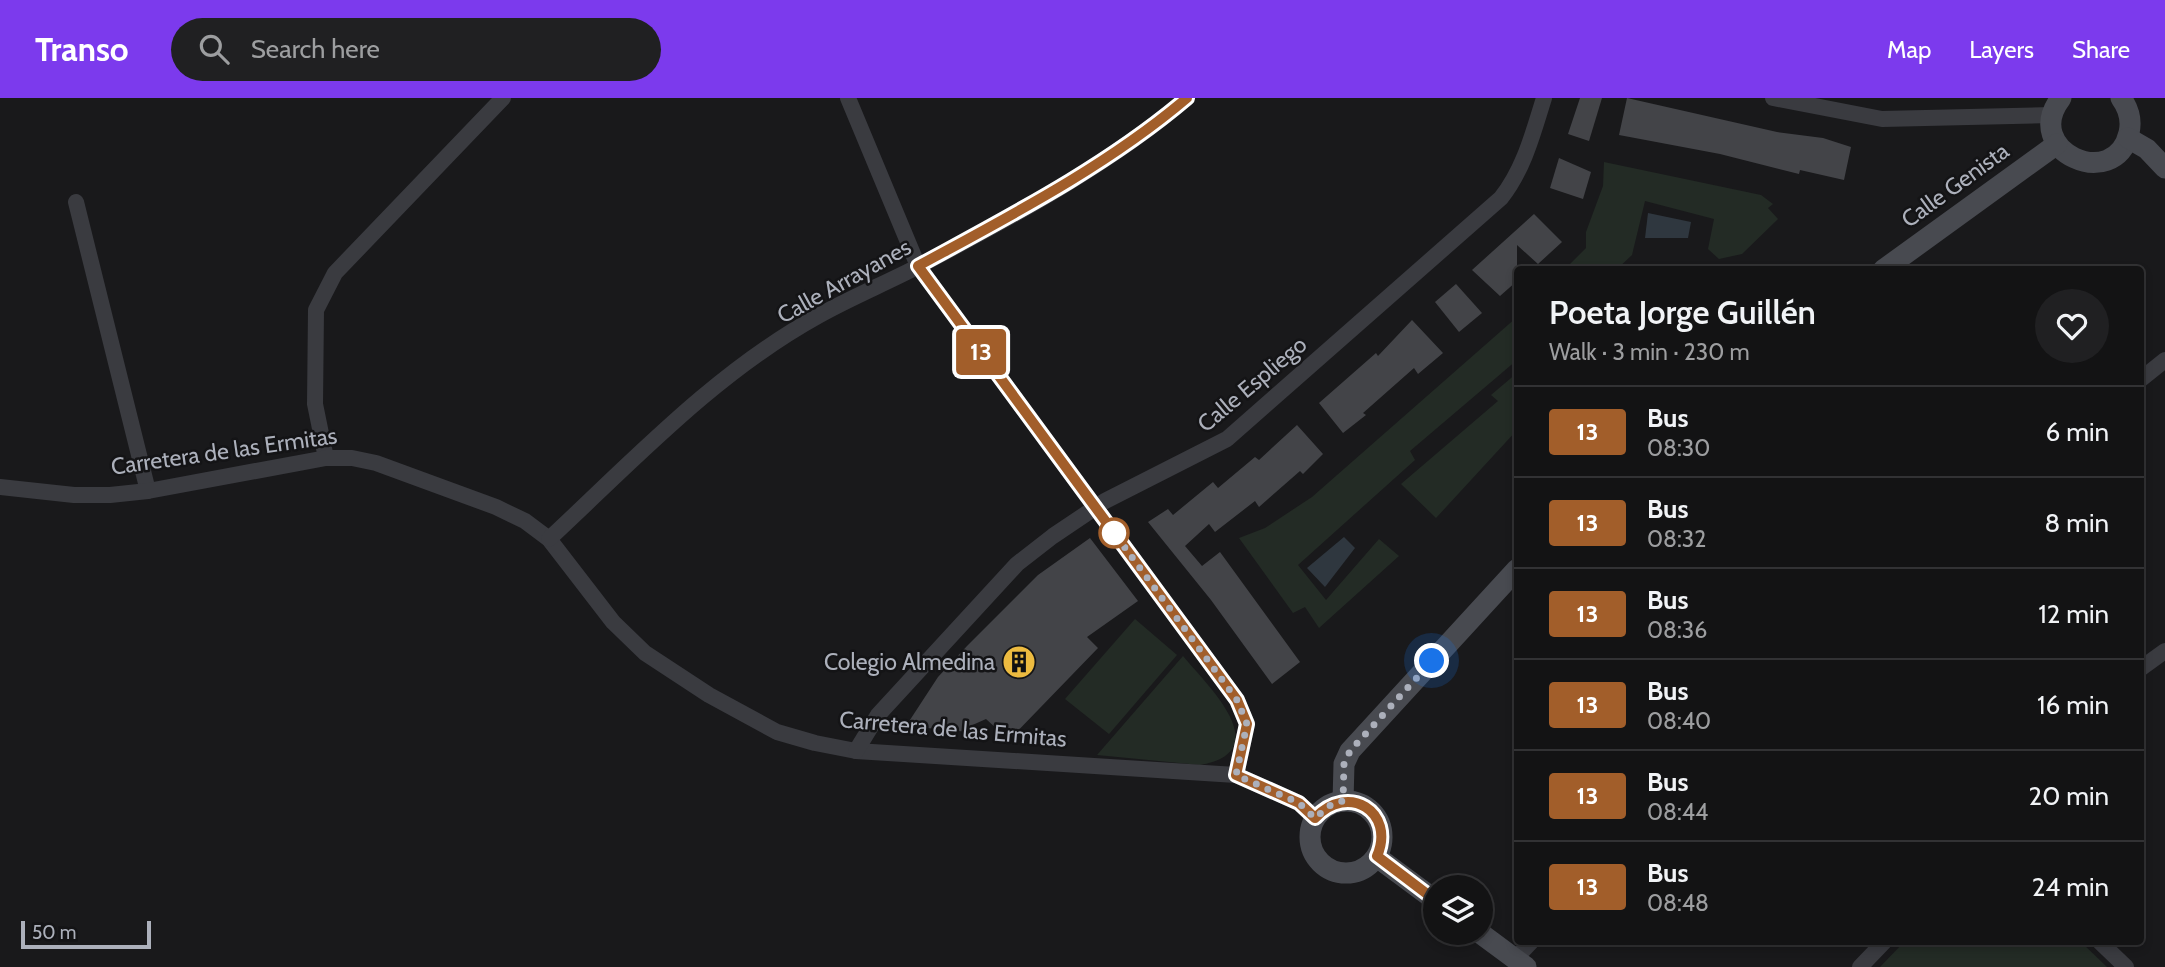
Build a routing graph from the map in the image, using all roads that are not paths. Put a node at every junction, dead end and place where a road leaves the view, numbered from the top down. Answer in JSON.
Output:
{"nodes":[{"id":1,"x":503,"y":98,"type":"edge"},
{"id":2,"x":848,"y":98,"type":"edge"},
{"id":3,"x":1187,"y":98,"type":"edge"},
{"id":4,"x":1544,"y":98,"type":"edge"},
{"id":5,"x":1773,"y":98,"type":"edge"},
{"id":6,"x":2129,"y":100,"type":"edge"},
{"id":7,"x":2057,"y":106,"type":"edge"},
{"id":8,"x":2128,"y":138,"type":"junction"},
{"id":9,"x":2057,"y":144,"type":"junction"},
{"id":10,"x":2165,"y":168,"type":"edge"},
{"id":11,"x":76,"y":202,"type":"dead end"},
{"id":12,"x":918,"y":266,"type":"junction"},
{"id":13,"x":1889,"y":266,"type":"edge"},
{"id":14,"x":2165,"y":360,"type":"edge"},
{"id":15,"x":2144,"y":377,"type":"edge"},
{"id":16,"x":326,"y":458,"type":"junction"},
{"id":17,"x":0,"y":487,"type":"edge"},
{"id":18,"x":148,"y":491,"type":"junction"},
{"id":19,"x":1095,"y":507,"type":"junction"},
{"id":20,"x":549,"y":540,"type":"junction"},
{"id":21,"x":1514,"y":572,"type":"edge"},
{"id":22,"x":2165,"y":651,"type":"edge"},
{"id":23,"x":2144,"y":666,"type":"edge"},
{"id":24,"x":856,"y":751,"type":"junction"},
{"id":25,"x":1236,"y":775,"type":"junction"},
{"id":26,"x":1343,"y":801,"type":"junction"},
{"id":27,"x":1315,"y":818,"type":"junction"},
{"id":28,"x":1377,"y":856,"type":"junction"},
{"id":29,"x":1423,"y":891,"type":"edge"},
{"id":30,"x":1493,"y":943,"type":"edge"},
{"id":31,"x":1529,"y":945,"type":"edge"},
{"id":32,"x":1881,"y":945,"type":"edge"},
{"id":33,"x":2104,"y":945,"type":"edge"},
{"id":34,"x":1520,"y":963,"type":"edge"},
{"id":35,"x":1860,"y":967,"type":"edge"},
{"id":36,"x":2126,"y":967,"type":"edge"}],
"edges":[{"from":1,"to":16,"type":"street"},
{"from":2,"to":12,"type":"street"},
{"from":3,"to":12,"type":"street","name":"Calle Arrayanes"},
{"from":4,"to":19,"type":"street","name":"Calle Espliego"},
{"from":5,"to":7,"type":"street"},
{"from":6,"to":8,"type":"street"},
{"from":7,"to":9,"type":"street"},
{"from":8,"to":9,"type":"street"},
{"from":8,"to":10,"type":"street"},
{"from":9,"to":13,"type":"street","name":"Calle Genista"},
{"from":11,"to":18,"type":"street"},
{"from":12,"to":19,"type":"street"},
{"from":12,"to":20,"type":"street","name":"Calle Arrayanes"},
{"from":14,"to":15,"type":"street"},
{"from":16,"to":18,"type":"street","name":"Carretera de las Ermitas"},
{"from":16,"to":20,"type":"street","name":"Carretera de las Ermitas"},
{"from":17,"to":18,"type":"street","name":"Carretera de las Ermitas"},
{"from":19,"to":24,"type":"street","name":"Calle Espliego"},
{"from":19,"to":25,"type":"street"},
{"from":20,"to":24,"type":"street","name":"Carretera de las Ermitas"},
{"from":21,"to":26,"type":"street"},
{"from":22,"to":23,"type":"street"},
{"from":24,"to":25,"type":"street","name":"Carretera de las Ermitas"},
{"from":25,"to":27,"type":"street","name":"Carretera de las Ermitas"},
{"from":26,"to":27,"type":"street"},
{"from":26,"to":28,"type":"street"},
{"from":27,"to":28,"type":"street"},
{"from":28,"to":29,"type":"street"},
{"from":30,"to":34,"type":"street"},
{"from":31,"to":34,"type":"street"},
{"from":32,"to":35,"type":"street"},
{"from":33,"to":36,"type":"street"}]}
